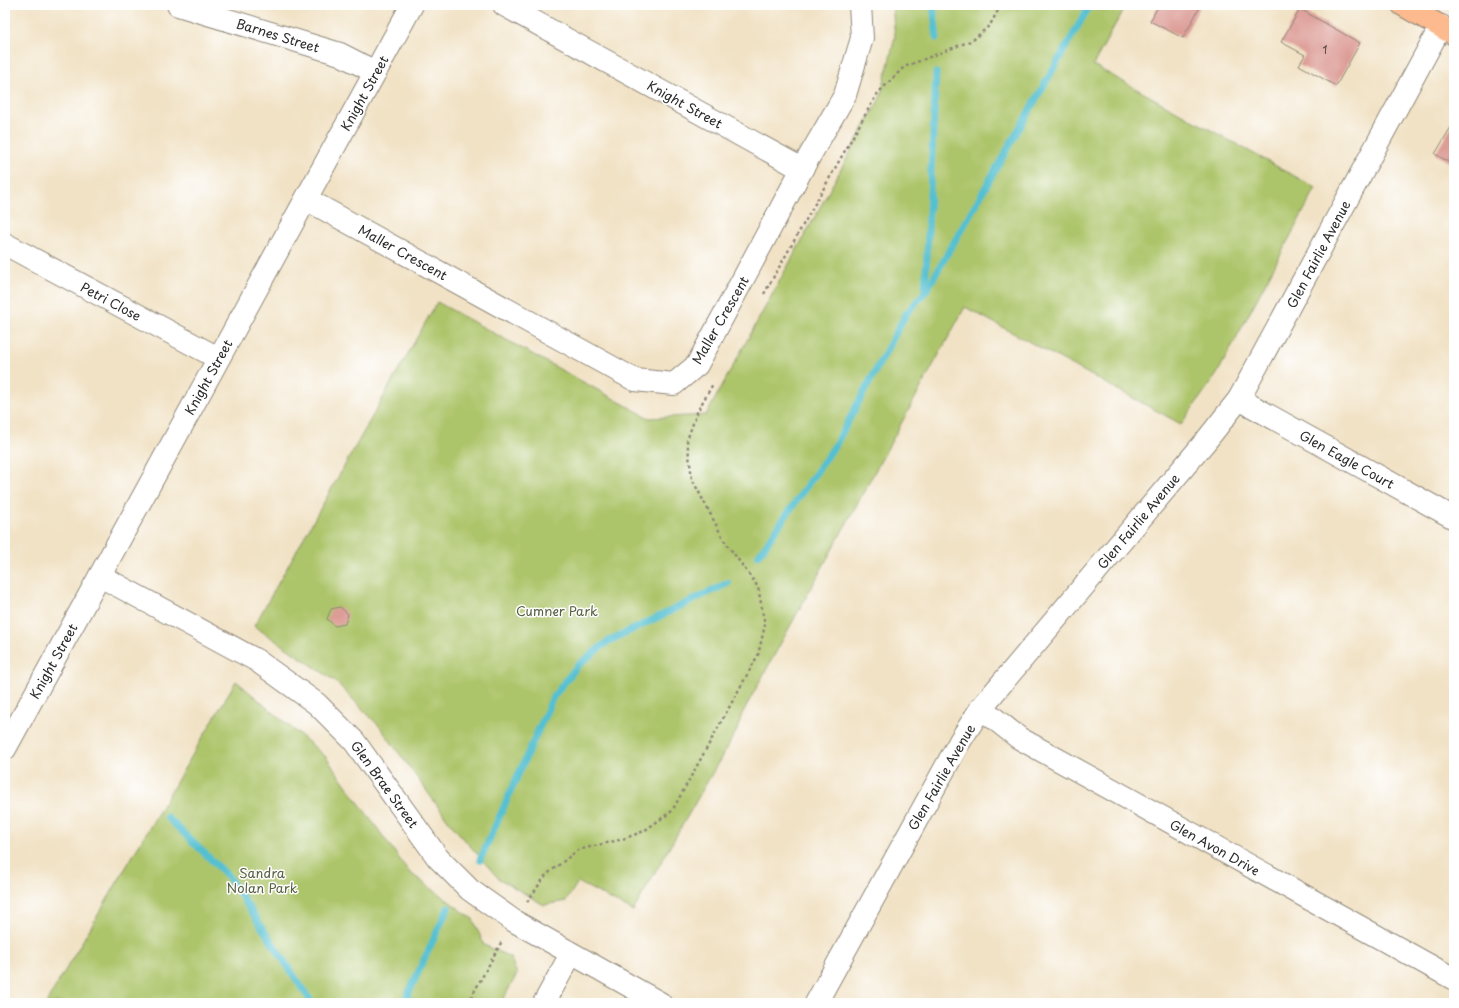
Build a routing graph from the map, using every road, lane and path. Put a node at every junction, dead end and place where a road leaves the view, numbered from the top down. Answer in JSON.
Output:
{"nodes":[{"id":1,"x":178,"y":5,"type":"edge"},
{"id":2,"x":412,"y":5,"type":"edge"},
{"id":3,"x":504,"y":5,"type":"edge"},
{"id":4,"x":860,"y":5,"type":"edge"},
{"id":5,"x":1001,"y":5,"type":"edge"},
{"id":6,"x":1403,"y":5,"type":"edge"},
{"id":7,"x":1447,"y":30,"type":"edge"},
{"id":8,"x":375,"y":72,"type":"junction"},
{"id":9,"x":802,"y":169,"type":"junction"},
{"id":10,"x":306,"y":199,"type":"junction"},
{"id":11,"x":5,"y":244,"type":"edge"},
{"id":12,"x":760,"y":300,"type":"dead end"},
{"id":13,"x":218,"y":358,"type":"junction"},
{"id":14,"x":714,"y":383,"type":"dead end"},
{"id":15,"x":1239,"y":399,"type":"junction"},
{"id":16,"x":1454,"y":518,"type":"edge"},
{"id":17,"x":100,"y":576,"type":"junction"},
{"id":18,"x":981,"y":708,"type":"junction"},
{"id":19,"x":11,"y":722,"type":"edge"},
{"id":20,"x":5,"y":749,"type":"edge"},
{"id":21,"x":514,"y":921,"type":"junction"},
{"id":22,"x":571,"y":954,"type":"junction"},
{"id":23,"x":1454,"y":979,"type":"edge"},
{"id":24,"x":468,"y":1003,"type":"edge"},
{"id":25,"x":544,"y":1003,"type":"edge"},
{"id":26,"x":660,"y":1003,"type":"edge"},
{"id":27,"x":816,"y":1003,"type":"edge"}],
"edges":[{"from":1,"to":8,"type":"street","name":"Barnes Street"},
{"from":2,"to":8,"type":"street","name":"Knight Street"},
{"from":3,"to":9,"type":"street","name":"Knight Street"},
{"from":4,"to":9,"type":"street","name":"Maller Crescent"},
{"from":5,"to":12,"type":"path"},
{"from":6,"to":7,"type":"main road"},
{"from":7,"to":15,"type":"street","name":"Glen Fairlie Avenue"},
{"from":8,"to":10,"type":"street","name":"Knight Street"},
{"from":9,"to":10,"type":"street","name":"Maller Crescent"},
{"from":10,"to":13,"type":"street","name":"Knight Street"},
{"from":11,"to":13,"type":"street","name":"Petri Close"},
{"from":13,"to":17,"type":"street","name":"Knight Street"},
{"from":14,"to":21,"type":"path"},
{"from":15,"to":16,"type":"street","name":"Glen Eagle Court"},
{"from":15,"to":18,"type":"street","name":"Glen Fairlie Avenue"},
{"from":17,"to":19,"type":"street","name":"Knight Street"},
{"from":17,"to":21,"type":"street","name":"Glen Brae Street"},
{"from":18,"to":23,"type":"street","name":"Glen Avon Drive"},
{"from":18,"to":27,"type":"street","name":"Glen Fairlie Avenue"},
{"from":19,"to":20,"type":"street","name":"Knight Street"},
{"from":21,"to":22,"type":"street","name":"Glen Brae Street"},
{"from":21,"to":24,"type":"path"},
{"from":22,"to":25,"type":"street"},
{"from":22,"to":26,"type":"street","name":"Glen Brae Street"}]}
